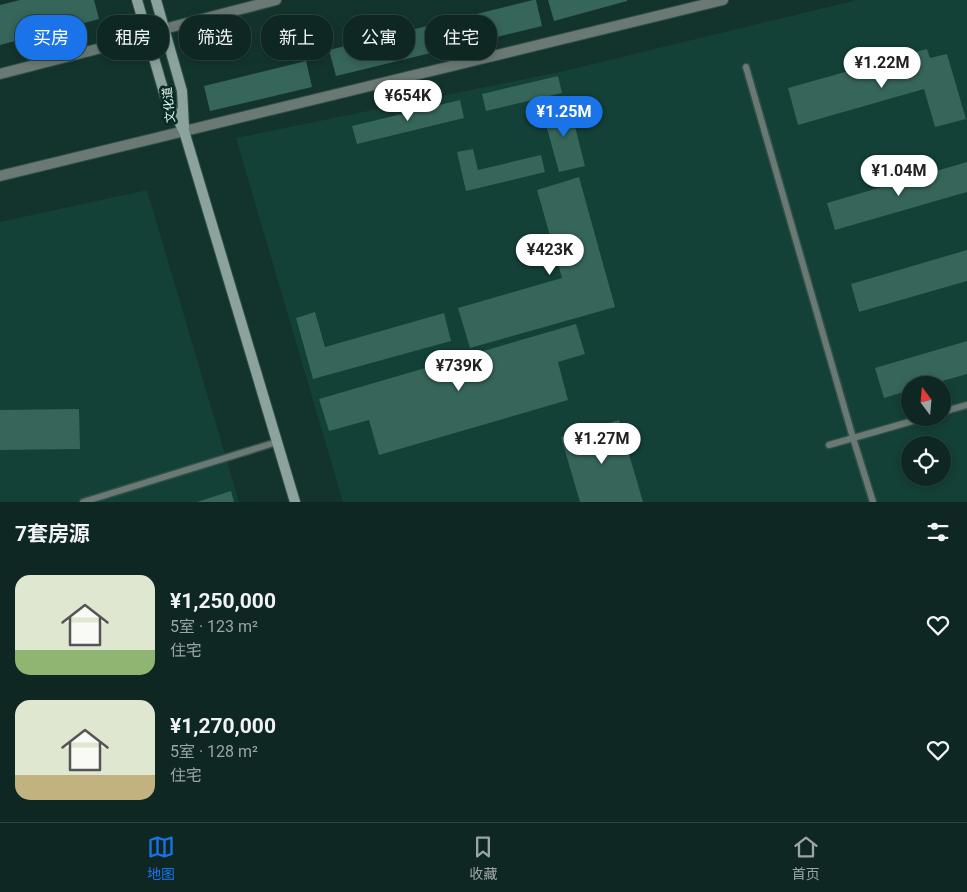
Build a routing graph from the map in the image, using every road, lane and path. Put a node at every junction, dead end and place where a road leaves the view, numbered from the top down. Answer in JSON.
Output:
{"nodes":[{"id":1,"x":137,"y":0,"type":"edge"},
{"id":2,"x":156,"y":0,"type":"edge"},
{"id":3,"x":276,"y":0,"type":"edge"},
{"id":4,"x":723,"y":0,"type":"edge"},
{"id":5,"x":142,"y":15,"type":"edge"},
{"id":6,"x":160,"y":15,"type":"edge"},
{"id":7,"x":169,"y":28,"type":"edge"},
{"id":8,"x":169,"y":46,"type":"edge"},
{"id":9,"x":97,"y":49,"type":"edge"},
{"id":10,"x":155,"y":60,"type":"edge"},
{"id":11,"x":746,"y":67,"type":"dead end"},
{"id":12,"x":0,"y":74,"type":"edge"},
{"id":13,"x":184,"y":131,"type":"junction"},
{"id":14,"x":0,"y":176,"type":"edge"},
{"id":15,"x":967,"y":404,"type":"edge"},
{"id":16,"x":951,"y":409,"type":"edge"},
{"id":17,"x":901,"y":424,"type":"edge"},
{"id":18,"x":853,"y":438,"type":"junction"},
{"id":19,"x":277,"y":442,"type":"junction"},
{"id":20,"x":829,"y":445,"type":"dead end"},
{"id":21,"x":83,"y":502,"type":"edge"},
{"id":22,"x":295,"y":502,"type":"edge"},
{"id":23,"x":873,"y":502,"type":"edge"}],
"edges":[{"from":1,"to":5,"type":"street","name":"文化道"},
{"from":2,"to":6,"type":"street","name":"文化道"},
{"from":3,"to":7,"type":"street"},
{"from":4,"to":13,"type":"street"},
{"from":8,"to":13,"type":"street","name":"文化道"},
{"from":9,"to":12,"type":"street"},
{"from":10,"to":13,"type":"street","name":"文化道"},
{"from":11,"to":18,"type":"lane"},
{"from":13,"to":14,"type":"street"},
{"from":13,"to":19,"type":"street"},
{"from":15,"to":16,"type":"lane"},
{"from":17,"to":18,"type":"lane"},
{"from":18,"to":20,"type":"lane"},
{"from":18,"to":23,"type":"lane"},
{"from":19,"to":21,"type":"lane"},
{"from":19,"to":22,"type":"street"}]}
